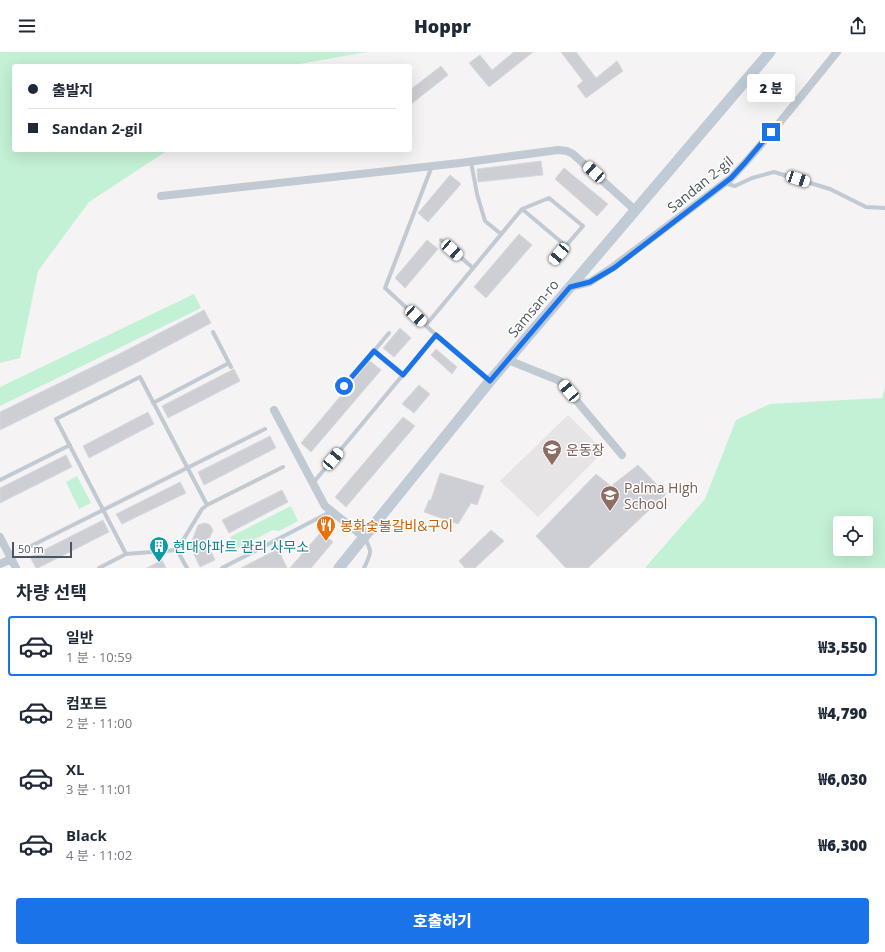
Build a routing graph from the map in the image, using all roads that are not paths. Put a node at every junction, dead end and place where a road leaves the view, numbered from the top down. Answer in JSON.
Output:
{"nodes":[{"id":1,"x":769,"y":52,"type":"edge"},
{"id":2,"x":837,"y":52,"type":"edge"},
{"id":3,"x":471,"y":162,"type":"junction"},
{"id":4,"x":432,"y":165,"type":"junction"},
{"id":5,"x":724,"y":183,"type":"junction"},
{"id":6,"x":161,"y":196,"type":"dead end"},
{"id":7,"x":885,"y":208,"type":"edge"},
{"id":8,"x":522,"y":209,"type":"junction"},
{"id":9,"x":635,"y":210,"type":"junction"},
{"id":10,"x":501,"y":234,"type":"junction"},
{"id":11,"x":441,"y":240,"type":"dead end"},
{"id":12,"x":566,"y":246,"type":"junction"},
{"id":13,"x":552,"y":262,"type":"dead end"},
{"id":14,"x":473,"y":268,"type":"junction"},
{"id":15,"x":570,"y":287,"type":"junction"},
{"id":16,"x":426,"y":325,"type":"junction"},
{"id":17,"x":213,"y":332,"type":"dead end"},
{"id":18,"x":389,"y":332,"type":"dead end"},
{"id":19,"x":436,"y":335,"type":"junction"},
{"id":20,"x":374,"y":351,"type":"junction"},
{"id":21,"x":508,"y":360,"type":"junction"},
{"id":22,"x":403,"y":375,"type":"junction"},
{"id":23,"x":490,"y":381,"type":"junction"},
{"id":24,"x":344,"y":386,"type":"dead end"},
{"id":25,"x":153,"y":402,"type":"junction"},
{"id":26,"x":274,"y":410,"type":"dead end"},
{"id":27,"x":265,"y":429,"type":"dead end"},
{"id":28,"x":70,"y":445,"type":"junction"},
{"id":29,"x":622,"y":455,"type":"dead end"},
{"id":30,"x":283,"y":467,"type":"dead end"},
{"id":31,"x":188,"y":468,"type":"junction"},
{"id":32,"x":0,"y":480,"type":"edge"},
{"id":33,"x":313,"y":483,"type":"junction"},
{"id":34,"x":207,"y":505,"type":"junction"},
{"id":35,"x":103,"y":510,"type":"junction"},
{"id":36,"x":332,"y":512,"type":"junction"},
{"id":37,"x":0,"y":537,"type":"edge"},
{"id":38,"x":364,"y":537,"type":"junction"},
{"id":39,"x":29,"y":547,"type":"dead end"},
{"id":40,"x":177,"y":550,"type":"junction"},
{"id":41,"x":126,"y":554,"type":"junction"},
{"id":42,"x":11,"y":559,"type":"junction"},
{"id":43,"x":0,"y":564,"type":"edge"},
{"id":44,"x":16,"y":568,"type":"edge"},
{"id":45,"x":99,"y":568,"type":"edge"},
{"id":46,"x":187,"y":568,"type":"edge"},
{"id":47,"x":222,"y":568,"type":"edge"},
{"id":48,"x":339,"y":568,"type":"edge"},
{"id":49,"x":364,"y":568,"type":"edge"}],
"edges":[{"from":1,"to":9,"type":"main road","name":"Samsan-ro"},
{"from":2,"to":5,"type":"street","name":"Sandan 2-gil"},
{"from":3,"to":4,"type":"street"},
{"from":3,"to":9,"type":"street"},
{"from":3,"to":10,"type":"lane"},
{"from":4,"to":6,"type":"street"},
{"from":4,"to":16,"type":"lane"},
{"from":5,"to":7,"type":"lane"},
{"from":5,"to":15,"type":"street","name":"Sandan 2-gil"},
{"from":8,"to":10,"type":"lane"},
{"from":8,"to":12,"type":"lane"},
{"from":8,"to":12,"type":"lane"},
{"from":9,"to":15,"type":"main road","name":"Samsan-ro"},
{"from":10,"to":14,"type":"lane"},
{"from":11,"to":14,"type":"lane"},
{"from":12,"to":13,"type":"lane"},
{"from":14,"to":16,"type":"lane"},
{"from":15,"to":21,"type":"main road","name":"Samsan-ro"},
{"from":16,"to":19,"type":"lane"},
{"from":17,"to":25,"type":"lane"},
{"from":18,"to":20,"type":"lane"},
{"from":19,"to":22,"type":"lane"},
{"from":19,"to":23,"type":"lane"},
{"from":20,"to":22,"type":"lane"},
{"from":20,"to":24,"type":"lane"},
{"from":21,"to":23,"type":"main road","name":"Samsan-ro"},
{"from":21,"to":29,"type":"street"},
{"from":22,"to":33,"type":"lane"},
{"from":23,"to":38,"type":"main road","name":"Samsan-ro"},
{"from":25,"to":28,"type":"lane"},
{"from":25,"to":31,"type":"lane"},
{"from":26,"to":33,"type":"street"},
{"from":27,"to":31,"type":"lane"},
{"from":28,"to":32,"type":"lane"},
{"from":28,"to":35,"type":"lane"},
{"from":30,"to":34,"type":"lane"},
{"from":31,"to":34,"type":"lane"},
{"from":31,"to":35,"type":"lane"},
{"from":33,"to":36,"type":"street"},
{"from":34,"to":40,"type":"lane"},
{"from":35,"to":39,"type":"lane"},
{"from":35,"to":41,"type":"lane"},
{"from":36,"to":38,"type":"street"},
{"from":36,"to":47,"type":"lane"},
{"from":37,"to":42,"type":"street"},
{"from":38,"to":48,"type":"main road","name":"Samsan-ro"},
{"from":38,"to":49,"type":"lane"},
{"from":40,"to":41,"type":"lane"},
{"from":40,"to":46,"type":"lane"},
{"from":41,"to":45,"type":"lane"},
{"from":42,"to":43,"type":"street"},
{"from":42,"to":44,"type":"street"}]}
